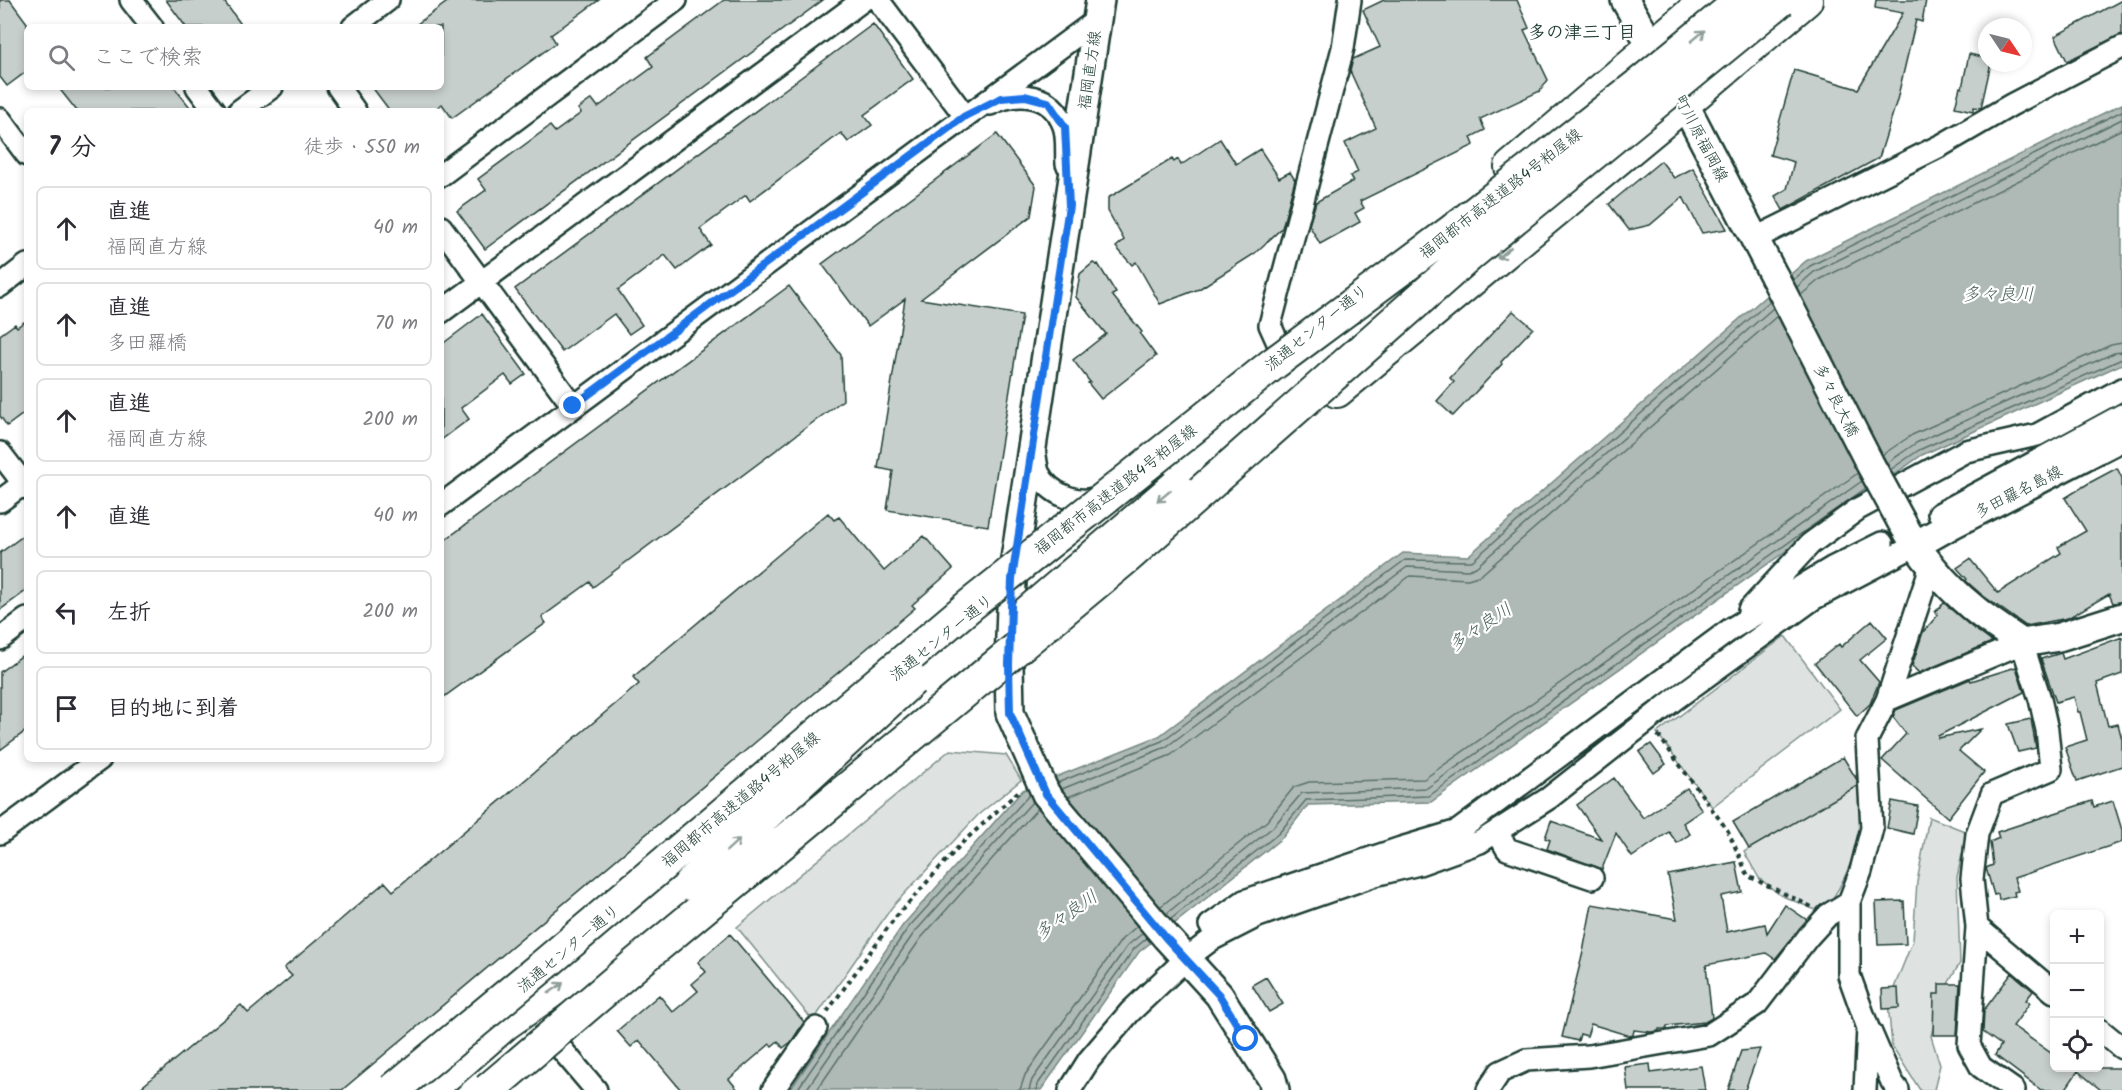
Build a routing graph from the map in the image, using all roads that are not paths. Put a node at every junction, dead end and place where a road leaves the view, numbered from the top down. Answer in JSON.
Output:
{"nodes":[{"id":1,"x":131,"y":0,"type":"edge"},
{"id":2,"x":388,"y":0,"type":"edge"},
{"id":3,"x":676,"y":0,"type":"edge"},
{"id":4,"x":863,"y":0,"type":"edge"},
{"id":5,"x":878,"y":0,"type":"edge"},
{"id":6,"x":1350,"y":0,"type":"edge"},
{"id":7,"x":1707,"y":0,"type":"edge"},
{"id":8,"x":1742,"y":0,"type":"edge"},
{"id":9,"x":1781,"y":0,"type":"edge"},
{"id":10,"x":1806,"y":0,"type":"edge"},
{"id":11,"x":1633,"y":4,"type":"edge"},
{"id":12,"x":1098,"y":10,"type":"edge"},
{"id":13,"x":150,"y":24,"type":"edge"},
{"id":14,"x":356,"y":24,"type":"edge"},
{"id":15,"x":2122,"y":47,"type":"edge"},
{"id":16,"x":1652,"y":48,"type":"junction"},
{"id":17,"x":199,"y":90,"type":"edge"},
{"id":18,"x":268,"y":90,"type":"edge"},
{"id":19,"x":340,"y":90,"type":"edge"},
{"id":20,"x":1684,"y":103,"type":"junction"},
{"id":21,"x":213,"y":108,"type":"edge"},
{"id":22,"x":243,"y":108,"type":"edge"},
{"id":23,"x":354,"y":108,"type":"edge"},
{"id":24,"x":965,"y":116,"type":"junction"},
{"id":25,"x":0,"y":119,"type":"edge"},
{"id":26,"x":24,"y":151,"type":"edge"},
{"id":27,"x":444,"y":173,"type":"edge"},
{"id":28,"x":1069,"y":206,"type":"junction"},
{"id":29,"x":444,"y":231,"type":"edge"},
{"id":30,"x":1756,"y":238,"type":"junction"},
{"id":31,"x":24,"y":267,"type":"edge"},
{"id":32,"x":1775,"y":278,"type":"joint"},
{"id":33,"x":481,"y":282,"type":"junction"},
{"id":34,"x":0,"y":286,"type":"edge"},
{"id":35,"x":444,"y":310,"type":"edge"},
{"id":36,"x":1283,"y":354,"type":"junction"},
{"id":37,"x":1347,"y":362,"type":"junction"},
{"id":38,"x":2122,"y":389,"type":"edge"},
{"id":39,"x":573,"y":406,"type":"junction"},
{"id":40,"x":2122,"y":415,"type":"edge"},
{"id":41,"x":2122,"y":437,"type":"edge"},
{"id":42,"x":1033,"y":442,"type":"junction"},
{"id":43,"x":0,"y":453,"type":"edge"},
{"id":44,"x":1155,"y":458,"type":"junction"},
{"id":45,"x":24,"y":483,"type":"edge"},
{"id":46,"x":24,"y":486,"type":"edge"},
{"id":47,"x":0,"y":501,"type":"edge"},
{"id":48,"x":444,"y":503,"type":"edge"},
{"id":49,"x":1939,"y":514,"type":"dead end"},
{"id":50,"x":1080,"y":517,"type":"junction"},
{"id":51,"x":1882,"y":543,"type":"dead end"},
{"id":52,"x":1914,"y":546,"type":"junction"},
{"id":53,"x":1931,"y":566,"type":"junction"},
{"id":54,"x":1012,"y":579,"type":"junction"},
{"id":55,"x":2122,"y":617,"type":"edge"},
{"id":56,"x":24,"y":621,"type":"edge"},
{"id":57,"x":1731,"y":629,"type":"junction"},
{"id":58,"x":0,"y":639,"type":"edge"},
{"id":59,"x":2022,"y":642,"type":"junction"},
{"id":60,"x":1009,"y":664,"type":"junction"},
{"id":61,"x":1887,"y":700,"type":"junction"},
{"id":62,"x":96,"y":762,"type":"edge"},
{"id":63,"x":1497,"y":831,"type":"junction"},
{"id":64,"x":0,"y":832,"type":"edge"},
{"id":65,"x":1592,"y":879,"type":"dead end"},
{"id":66,"x":1849,"y":902,"type":"junction"},
{"id":67,"x":1210,"y":925,"type":"dead end"},
{"id":68,"x":1977,"y":927,"type":"junction"},
{"id":69,"x":1186,"y":959,"type":"junction"},
{"id":70,"x":2050,"y":988,"type":"edge"},
{"id":71,"x":597,"y":1011,"type":"junction"},
{"id":72,"x":816,"y":1028,"type":"road end"},
{"id":73,"x":1868,"y":1028,"type":"junction"},
{"id":74,"x":2104,"y":1033,"type":"edge"},
{"id":75,"x":557,"y":1044,"type":"junction"},
{"id":76,"x":2122,"y":1048,"type":"edge"},
{"id":77,"x":395,"y":1090,"type":"edge"},
{"id":78,"x":429,"y":1090,"type":"edge"},
{"id":79,"x":488,"y":1090,"type":"edge"},
{"id":80,"x":503,"y":1090,"type":"edge"},
{"id":81,"x":596,"y":1090,"type":"edge"},
{"id":82,"x":773,"y":1090,"type":"edge"},
{"id":83,"x":1070,"y":1090,"type":"edge"},
{"id":84,"x":1275,"y":1090,"type":"edge"},
{"id":85,"x":1488,"y":1090,"type":"edge"},
{"id":86,"x":1865,"y":1090,"type":"edge"},
{"id":87,"x":1898,"y":1090,"type":"edge"},
{"id":88,"x":2014,"y":1090,"type":"edge"}],
"edges":[{"from":1,"to":13,"type":"street"},
{"from":2,"to":14,"type":"street"},
{"from":3,"to":27,"type":"street"},
{"from":4,"to":33,"type":"street"},
{"from":5,"to":24,"type":"street"},
{"from":6,"to":36,"type":"street"},
{"from":7,"to":16,"type":"highway","name":"流通センター通り"},
{"from":50,"to":8,"type":"highway","name":"福岡都市高速道路4号粕屋線","one_way":true,"bridge":true},
{"from":9,"to":37,"type":"highway","name":"福岡都市高速道路4号粕屋線","bridge":true},
{"from":10,"to":20,"type":"highway"},
{"from":11,"to":16,"type":"main road","name":"町川原福岡線"},
{"from":12,"to":24,"type":"street"},
{"from":12,"to":28,"type":"main road","name":"福岡直方線"},
{"from":15,"to":30,"type":"street"},
{"from":16,"to":20,"type":"main road","name":"町川原福岡線"},
{"from":16,"to":36,"type":"highway","name":"流通センター通り"},
{"from":17,"to":21,"type":"street"},
{"from":18,"to":22,"type":"street"},
{"from":19,"to":23,"type":"street"},
{"from":20,"to":30,"type":"main road","name":"町川原福岡線"},
{"from":20,"to":60,"type":"highway","one_way":true},
{"from":24,"to":28,"type":"street"},
{"from":24,"to":39,"type":"street"},
{"from":25,"to":26,"type":"street"},
{"from":28,"to":42,"type":"main road","name":"福岡直方線"},
{"from":29,"to":33,"type":"street"},
{"from":30,"to":32,"type":"main road","name":"町川原福岡線"},
{"from":31,"to":34,"type":"street"},
{"from":32,"to":52,"type":"main road","name":"多々良大橋","bridge":true},
{"from":33,"to":35,"type":"street"},
{"from":33,"to":39,"type":"street"},
{"from":36,"to":44,"type":"highway","name":"流通センター通り"},
{"from":37,"to":71,"type":"highway","one_way":true,"bridge":true},
{"from":37,"to":79,"type":"highway","name":"福岡都市高速道路4号粕屋線","bridge":true},
{"from":38,"to":57,"type":"street"},
{"from":39,"to":48,"type":"street"},
{"from":40,"to":49,"type":"street"},
{"from":41,"to":52,"type":"main road","name":"多田羅名島線"},
{"from":42,"to":44,"type":"street"},
{"from":42,"to":54,"type":"main road","name":"福岡直方線"},
{"from":43,"to":45,"type":"street"},
{"from":44,"to":54,"type":"highway","name":"流通センター通り"},
{"from":46,"to":47,"type":"street"},
{"from":50,"to":77,"type":"highway","name":"福岡都市高速道路4号粕屋線","bridge":true},
{"from":78,"to":50,"type":"highway","one_way":true,"bridge":true},
{"from":51,"to":57,"type":"street"},
{"from":52,"to":53,"type":"main road"},
{"from":52,"to":63,"type":"street"},
{"from":53,"to":59,"type":"main road"},
{"from":53,"to":61,"type":"street"},
{"from":54,"to":60,"type":"main road","name":"福岡直方線"},
{"from":54,"to":77,"type":"highway","name":"流通センター通り"},
{"from":55,"to":59,"type":"main road"},
{"from":56,"to":58,"type":"street"},
{"from":57,"to":67,"type":"street"},
{"from":59,"to":61,"type":"street"},
{"from":59,"to":68,"type":"street"},
{"from":60,"to":69,"type":"main road","name":"福岡直方線"},
{"from":60,"to":71,"type":"highway"},
{"from":61,"to":66,"type":"street"},
{"from":62,"to":64,"type":"street"},
{"from":63,"to":65,"type":"street"},
{"from":63,"to":69,"type":"street"},
{"from":66,"to":73,"type":"street"},
{"from":66,"to":85,"type":"street"},
{"from":68,"to":70,"type":"street"},
{"from":68,"to":88,"type":"street"},
{"from":69,"to":83,"type":"street"},
{"from":69,"to":84,"type":"main road"},
{"from":71,"to":75,"type":"highway"},
{"from":72,"to":82,"type":"street"},
{"from":73,"to":86,"type":"street"},
{"from":73,"to":87,"type":"street"},
{"from":74,"to":76,"type":"street"},
{"from":75,"to":80,"type":"highway"},
{"from":75,"to":81,"type":"street"}]}
